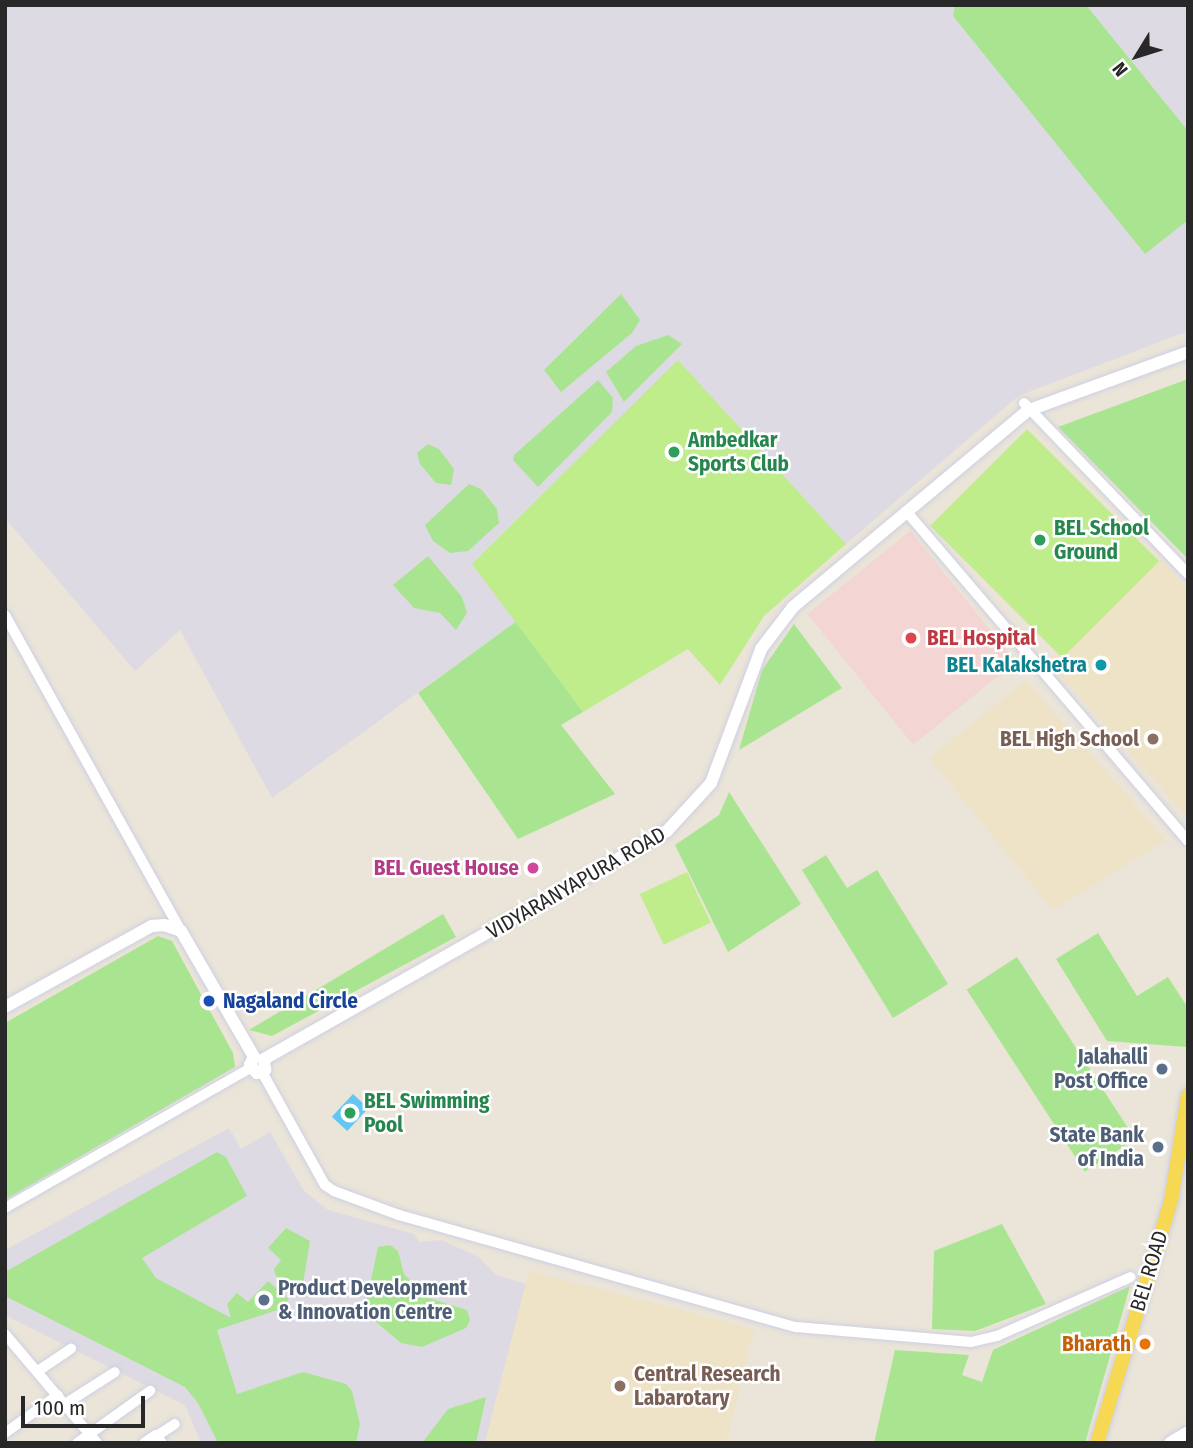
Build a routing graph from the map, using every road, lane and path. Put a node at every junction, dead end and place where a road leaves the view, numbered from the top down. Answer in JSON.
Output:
{"nodes":[{"id":1,"x":1188,"y":344,"type":"edge"},
{"id":2,"x":1188,"y":352,"type":"edge"},
{"id":3,"x":1026,"y":407,"type":"junction"},
{"id":4,"x":906,"y":511,"type":"junction"},
{"id":5,"x":1188,"y":574,"type":"edge"},
{"id":6,"x":5,"y":615,"type":"edge"},
{"id":7,"x":1188,"y":841,"type":"edge"},
{"id":8,"x":181,"y":931,"type":"junction"},
{"id":9,"x":5,"y":1007,"type":"edge"},
{"id":10,"x":258,"y":1064,"type":"junction"},
{"id":11,"x":1188,"y":1095,"type":"edge"},
{"id":12,"x":5,"y":1208,"type":"edge"},
{"id":13,"x":1131,"y":1277,"type":"dead end"},
{"id":14,"x":6,"y":1335,"type":"edge"},
{"id":15,"x":71,"y":1349,"type":"dead end"},
{"id":16,"x":38,"y":1371,"type":"junction"},
{"id":17,"x":115,"y":1372,"type":"dead end"},
{"id":18,"x":150,"y":1391,"type":"dead end"},
{"id":19,"x":58,"y":1395,"type":"junction"},
{"id":20,"x":65,"y":1404,"type":"junction"},
{"id":21,"x":175,"y":1423,"type":"dead end"},
{"id":22,"x":1188,"y":1432,"type":"edge"},
{"id":23,"x":5,"y":1433,"type":"edge"},
{"id":24,"x":89,"y":1434,"type":"junction"},
{"id":25,"x":160,"y":1439,"type":"edge"},
{"id":26,"x":77,"y":1443,"type":"edge"},
{"id":27,"x":97,"y":1443,"type":"edge"},
{"id":28,"x":144,"y":1443,"type":"edge"},
{"id":29,"x":1097,"y":1443,"type":"edge"},
{"id":30,"x":1170,"y":1443,"type":"edge"}],
"edges":[{"from":1,"to":3,"type":"main road","name":"VIDYARANYAPURA ROAD"},
{"from":2,"to":3,"type":"main road","name":"VIDYARANYAPURA ROAD"},
{"from":3,"to":4,"type":"main road","name":"VIDYARANYAPURA ROAD"},
{"from":3,"to":5,"type":"street"},
{"from":4,"to":7,"type":"street"},
{"from":4,"to":10,"type":"main road","name":"VIDYARANYAPURA ROAD"},
{"from":6,"to":8,"type":"street"},
{"from":8,"to":9,"type":"main road"},
{"from":8,"to":10,"type":"main road"},
{"from":10,"to":12,"type":"street"},
{"from":10,"to":13,"type":"street"},
{"from":11,"to":29,"type":"main road","name":"BEL ROAD"},
{"from":14,"to":16,"type":"street"},
{"from":15,"to":16,"type":"street"},
{"from":16,"to":19,"type":"street"},
{"from":17,"to":20,"type":"street"},
{"from":18,"to":24,"type":"street"},
{"from":19,"to":20,"type":"street"},
{"from":19,"to":23,"type":"street"},
{"from":20,"to":24,"type":"street"},
{"from":21,"to":25,"type":"street"},
{"from":22,"to":30,"type":"main road"},
{"from":24,"to":26,"type":"street"},
{"from":24,"to":27,"type":"street"},
{"from":25,"to":28,"type":"street"}]}
